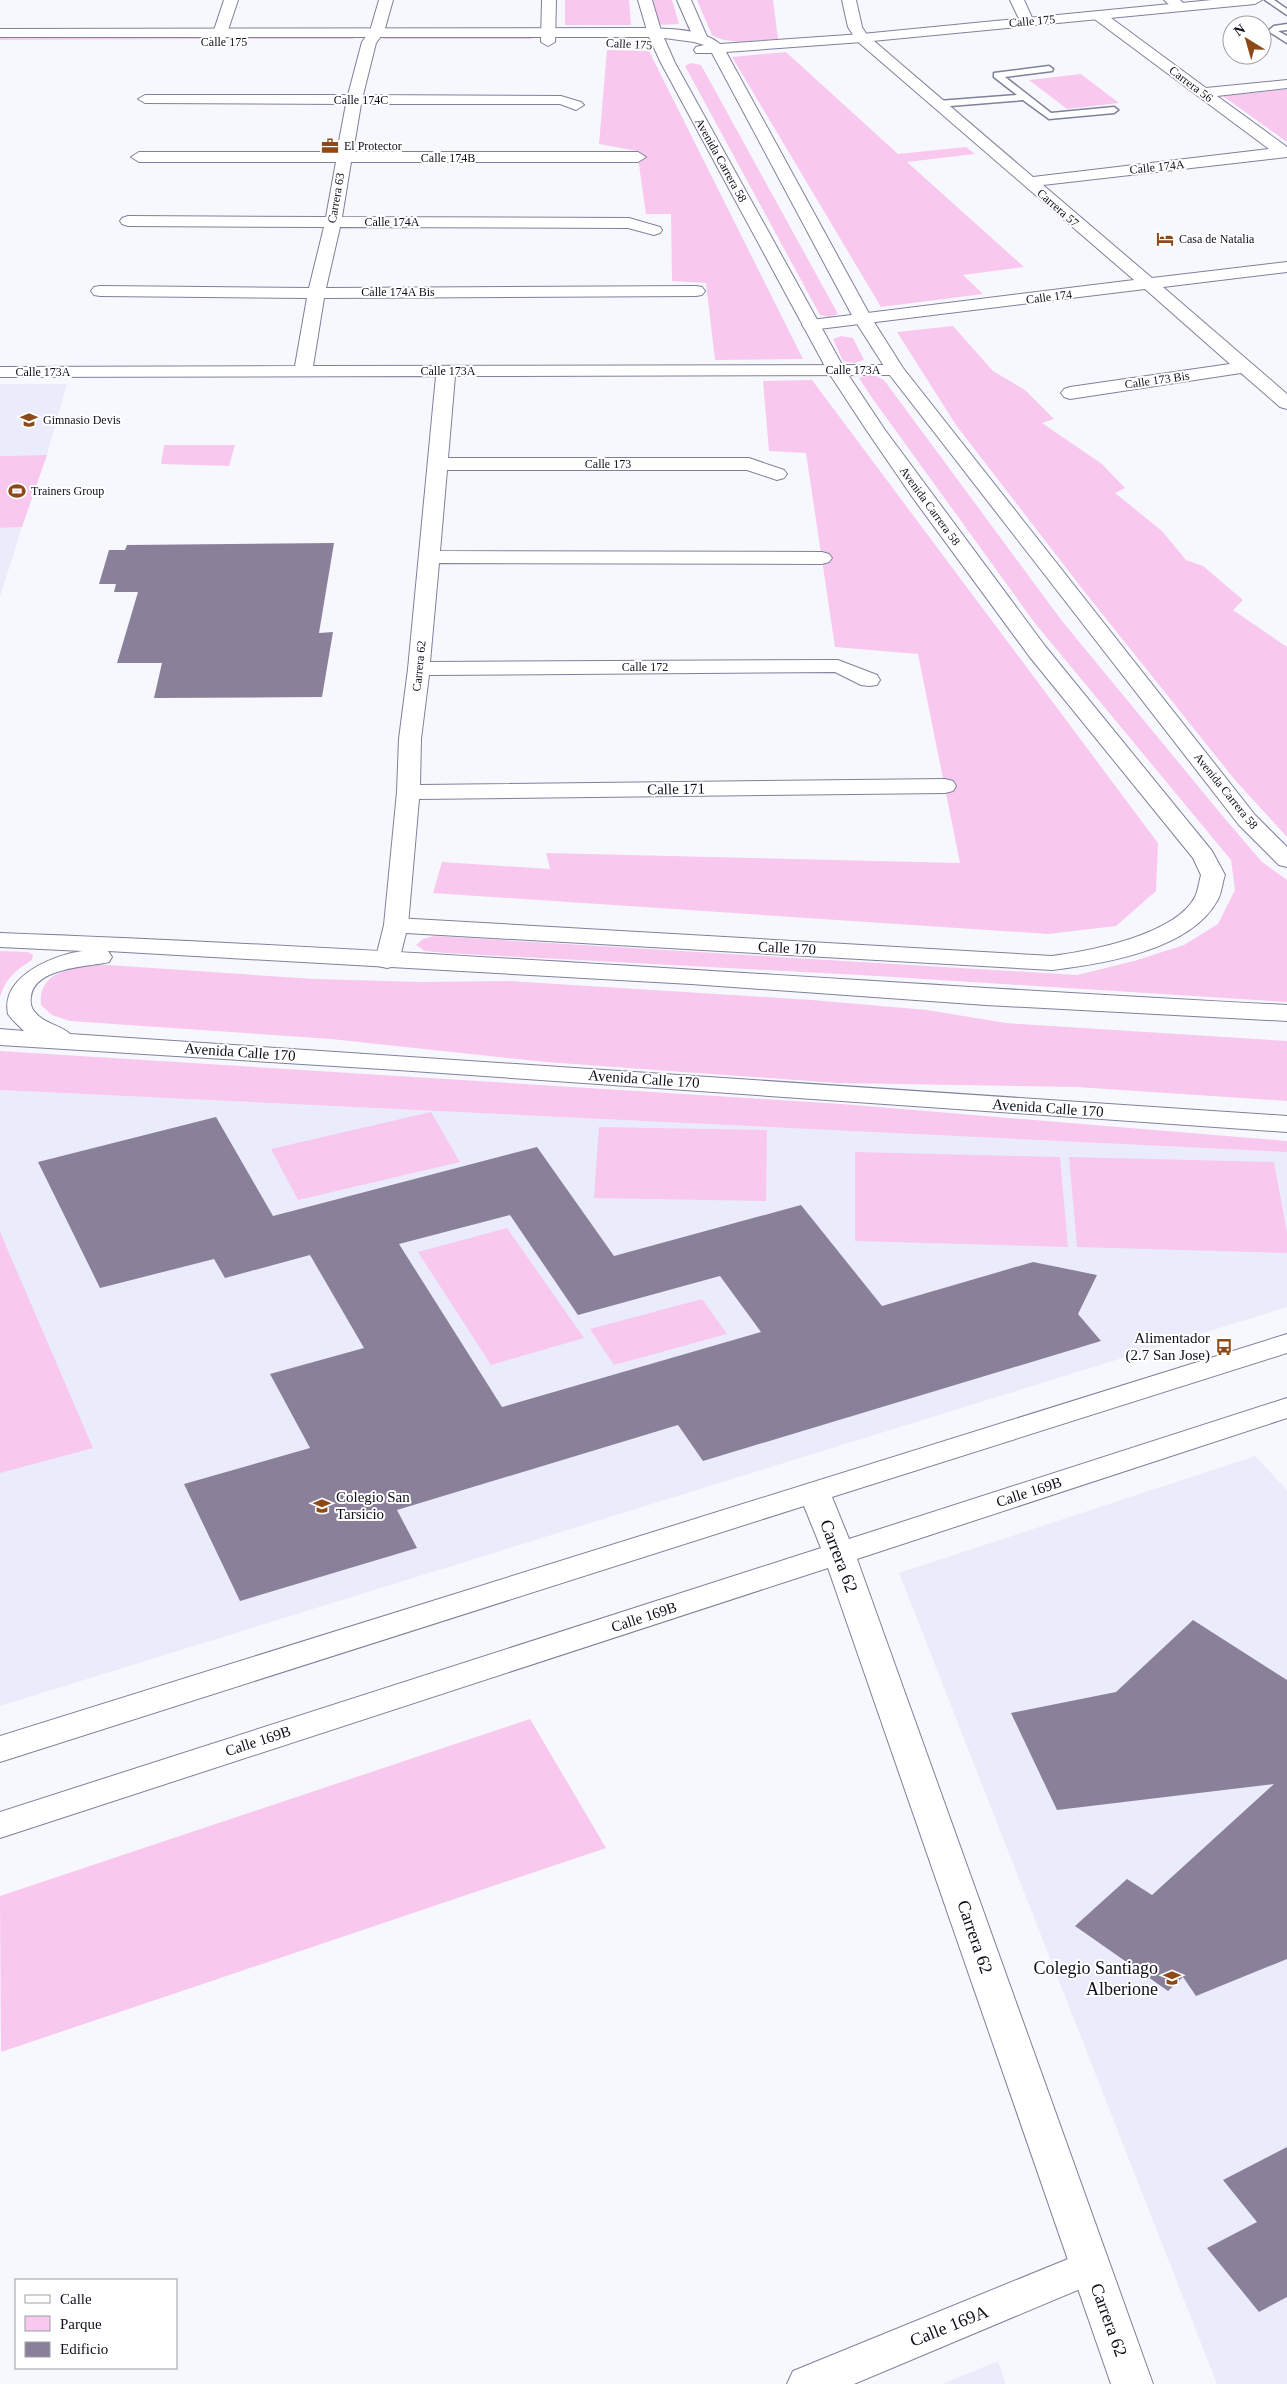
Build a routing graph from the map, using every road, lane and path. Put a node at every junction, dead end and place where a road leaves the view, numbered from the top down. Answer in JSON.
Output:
{"nodes":[{"id":1,"x":231,"y":0,"type":"edge"},
{"id":2,"x":386,"y":0,"type":"edge"},
{"id":3,"x":549,"y":0,"type":"edge"},
{"id":4,"x":645,"y":0,"type":"edge"},
{"id":5,"x":684,"y":0,"type":"edge"},
{"id":6,"x":849,"y":0,"type":"edge"},
{"id":7,"x":1017,"y":0,"type":"edge"},
{"id":8,"x":1255,"y":0,"type":"edge"},
{"id":9,"x":1269,"y":0,"type":"edge"},
{"id":10,"x":1176,"y":4,"type":"edge"},
{"id":11,"x":1287,"y":13,"type":"edge"},
{"id":12,"x":1098,"y":15,"type":"junction"},
{"id":13,"x":1027,"y":22,"type":"junction"},
{"id":14,"x":1287,"y":27,"type":"edge"},
{"id":15,"x":0,"y":33,"type":"edge"},
{"id":16,"x":218,"y":37,"type":"junction"},
{"id":17,"x":373,"y":37,"type":"junction"},
{"id":18,"x":548,"y":37,"type":"junction"},
{"id":19,"x":862,"y":38,"type":"junction"},
{"id":20,"x":1287,"y":40,"type":"edge"},
{"id":21,"x":0,"y":43,"type":"edge"},
{"id":22,"x":713,"y":50,"type":"junction"},
{"id":23,"x":670,"y":51,"type":"junction"},
{"id":24,"x":1049,"y":69,"type":"dead end"},
{"id":25,"x":1287,"y":84,"type":"edge"},
{"id":26,"x":1202,"y":93,"type":"junction"},
{"id":27,"x":1025,"y":97,"type":"junction"},
{"id":28,"x":145,"y":99,"type":"dead end"},
{"id":29,"x":354,"y":100,"type":"junction"},
{"id":30,"x":938,"y":104,"type":"junction"},
{"id":31,"x":576,"y":105,"type":"dead end"},
{"id":32,"x":1114,"y":110,"type":"dead end"},
{"id":33,"x":1286,"y":153,"type":"edge"},
{"id":34,"x":138,"y":157,"type":"dead end"},
{"id":35,"x":638,"y":157,"type":"dead end"},
{"id":36,"x":343,"y":159,"type":"junction"},
{"id":37,"x":1028,"y":182,"type":"junction"},
{"id":38,"x":128,"y":221,"type":"dead end"},
{"id":39,"x":333,"y":222,"type":"junction"},
{"id":40,"x":654,"y":230,"type":"dead end"},
{"id":41,"x":1287,"y":268,"type":"edge"},
{"id":42,"x":1287,"y":277,"type":"edge"},
{"id":43,"x":1152,"y":289,"type":"junction"},
{"id":44,"x":100,"y":291,"type":"dead end"},
{"id":45,"x":696,"y":291,"type":"dead end"},
{"id":46,"x":316,"y":293,"type":"junction"},
{"id":47,"x":866,"y":323,"type":"junction"},
{"id":48,"x":813,"y":329,"type":"junction"},
{"id":49,"x":1245,"y":367,"type":"junction"},
{"id":50,"x":836,"y":370,"type":"junction"},
{"id":51,"x":896,"y":370,"type":"junction"},
{"id":52,"x":303,"y":371,"type":"junction"},
{"id":53,"x":446,"y":371,"type":"junction"},
{"id":54,"x":0,"y":372,"type":"edge"},
{"id":55,"x":1070,"y":393,"type":"dead end"},
{"id":56,"x":1287,"y":403,"type":"edge"},
{"id":57,"x":438,"y":464,"type":"junction"},
{"id":58,"x":777,"y":474,"type":"dead end"},
{"id":59,"x":429,"y":557,"type":"junction"},
{"id":60,"x":822,"y":558,"type":"dead end"},
{"id":61,"x":419,"y":669,"type":"junction"},
{"id":62,"x":868,"y":680,"type":"dead end"},
{"id":63,"x":945,"y":786,"type":"dead end"},
{"id":64,"x":408,"y":792,"type":"junction"},
{"id":65,"x":1287,"y":860,"type":"edge"},
{"id":66,"x":396,"y":924,"type":"junction"},
{"id":67,"x":1172,"y":928,"type":"joint"},
{"id":68,"x":0,"y":940,"type":"edge"},
{"id":69,"x":334,"y":958,"type":"junction"},
{"id":70,"x":387,"y":961,"type":"junction"},
{"id":71,"x":1282,"y":1014,"type":"edge"},
{"id":72,"x":0,"y":1037,"type":"edge"},
{"id":73,"x":70,"y":1041,"type":"junction"},
{"id":74,"x":946,"y":1100,"type":"junction"},
{"id":75,"x":1287,"y":1110,"type":"edge"},
{"id":76,"x":1287,"y":1124,"type":"edge"},
{"id":77,"x":1287,"y":1343,"type":"edge"},
{"id":78,"x":1287,"y":1408,"type":"edge"},
{"id":79,"x":814,"y":1492,"type":"junction"},
{"id":80,"x":839,"y":1554,"type":"junction"},
{"id":81,"x":0,"y":1749,"type":"edge"},
{"id":82,"x":0,"y":1824,"type":"edge"},
{"id":83,"x":1090,"y":2268,"type":"junction"},
{"id":84,"x":808,"y":2384,"type":"edge"},
{"id":85,"x":1132,"y":2384,"type":"edge"}],
"edges":[{"from":1,"to":16,"type":"street"},
{"from":2,"to":17,"type":"street","name":"Carrera 63"},
{"from":3,"to":18,"type":"street"},
{"from":4,"to":23,"type":"street","name":"Avenida Carrera 58"},
{"from":5,"to":22,"type":"street","name":"Avenida Carrera 58"},
{"from":6,"to":19,"type":"street","name":"Carrera 57"},
{"from":7,"to":13,"type":"street"},
{"from":8,"to":10,"type":"street","name":"Calle 175"},
{"from":9,"to":11,"type":"lane"},
{"from":10,"to":12,"type":"street","name":"Calle 175"},
{"from":12,"to":13,"type":"street","name":"Calle 175"},
{"from":12,"to":26,"type":"street","name":"Carrera 56"},
{"from":13,"to":19,"type":"street","name":"Calle 175"},
{"from":14,"to":20,"type":"lane"},
{"from":15,"to":16,"type":"street","name":"Calle 175"},
{"from":16,"to":17,"type":"street","name":"Calle 175"},
{"from":16,"to":21,"type":"street","name":"Calle 175"},
{"from":17,"to":18,"type":"street","name":"Calle 175"},
{"from":17,"to":29,"type":"street","name":"Carrera 63"},
{"from":18,"to":23,"type":"street","name":"Calle 175"},
{"from":19,"to":22,"type":"street","name":"Calle 175"},
{"from":19,"to":30,"type":"street","name":"Carrera 57"},
{"from":22,"to":23,"type":"street","name":"Calle 175"},
{"from":22,"to":23,"type":"street"},
{"from":22,"to":47,"type":"street","name":"Avenida Carrera 58"},
{"from":23,"to":48,"type":"street","name":"Avenida Carrera 58"},
{"from":24,"to":27,"type":"lane"},
{"from":25,"to":26,"type":"street"},
{"from":26,"to":33,"type":"street","name":"Carrera 56"},
{"from":27,"to":30,"type":"lane"},
{"from":27,"to":32,"type":"lane"},
{"from":28,"to":29,"type":"street","name":"Calle 174C"},
{"from":29,"to":31,"type":"street","name":"Calle 174C"},
{"from":29,"to":36,"type":"street","name":"Carrera 63"},
{"from":30,"to":37,"type":"street","name":"Carrera 57"},
{"from":33,"to":37,"type":"street","name":"Calle 174A"},
{"from":34,"to":36,"type":"street","name":"Calle 174B"},
{"from":35,"to":36,"type":"street","name":"Calle 174B"},
{"from":36,"to":39,"type":"street","name":"Carrera 63"},
{"from":37,"to":43,"type":"street","name":"Carrera 57"},
{"from":38,"to":39,"type":"street","name":"Calle 174A"},
{"from":39,"to":40,"type":"street","name":"Calle 174A"},
{"from":39,"to":46,"type":"street","name":"Carrera 63"},
{"from":41,"to":43,"type":"street","name":"Calle 174"},
{"from":42,"to":43,"type":"street","name":"Calle 174"},
{"from":43,"to":47,"type":"street","name":"Calle 174"},
{"from":43,"to":49,"type":"street","name":"Carrera 57"},
{"from":44,"to":46,"type":"street","name":"Calle 174A Bis"},
{"from":45,"to":46,"type":"street","name":"Calle 174A Bis"},
{"from":46,"to":52,"type":"street","name":"Carrera 63"},
{"from":47,"to":48,"type":"street","name":"Calle 174"},
{"from":47,"to":51,"type":"street","name":"Avenida Carrera 58"},
{"from":48,"to":50,"type":"street","name":"Avenida Carrera 58"},
{"from":49,"to":55,"type":"street","name":"Calle 173 Bis"},
{"from":49,"to":56,"type":"street","name":"Carrera 57"},
{"from":50,"to":51,"type":"street","name":"Calle 173A"},
{"from":50,"to":53,"type":"street","name":"Calle 173A"},
{"from":50,"to":67,"type":"street","name":"Avenida Carrera 58"},
{"from":51,"to":65,"type":"street","name":"Avenida Carrera 58"},
{"from":52,"to":53,"type":"street","name":"Calle 173A"},
{"from":52,"to":54,"type":"street","name":"Calle 173A"},
{"from":53,"to":57,"type":"street","name":"Carrera 62"},
{"from":57,"to":58,"type":"street","name":"Calle 173"},
{"from":57,"to":59,"type":"street","name":"Carrera 62"},
{"from":59,"to":60,"type":"street"},
{"from":59,"to":61,"type":"street","name":"Carrera 62"},
{"from":61,"to":62,"type":"street","name":"Calle 172"},
{"from":61,"to":64,"type":"street","name":"Carrera 62"},
{"from":63,"to":64,"type":"street","name":"Calle 171"},
{"from":64,"to":66,"type":"street","name":"Carrera 62"},
{"from":66,"to":67,"type":"street","name":"Calle 170"},
{"from":66,"to":70,"type":"street","name":"Carrera 62"},
{"from":68,"to":69,"type":"street"},
{"from":69,"to":70,"type":"street"},
{"from":69,"to":73,"type":"street"},
{"from":70,"to":71,"type":"street"},
{"from":72,"to":73,"type":"street","name":"Avenida Calle 170"},
{"from":73,"to":74,"type":"street","name":"Avenida Calle 170"},
{"from":74,"to":75,"type":"street"},
{"from":74,"to":76,"type":"street","name":"Avenida Calle 170"},
{"from":77,"to":79,"type":"street"},
{"from":78,"to":80,"type":"street","name":"Calle 169B"},
{"from":79,"to":80,"type":"street","name":"Carrera 62"},
{"from":79,"to":81,"type":"street"},
{"from":80,"to":82,"type":"street","name":"Calle 169B"},
{"from":80,"to":83,"type":"street","name":"Carrera 62"},
{"from":83,"to":84,"type":"street","name":"Calle 169A"},
{"from":83,"to":85,"type":"street","name":"Carrera 62"}]}
